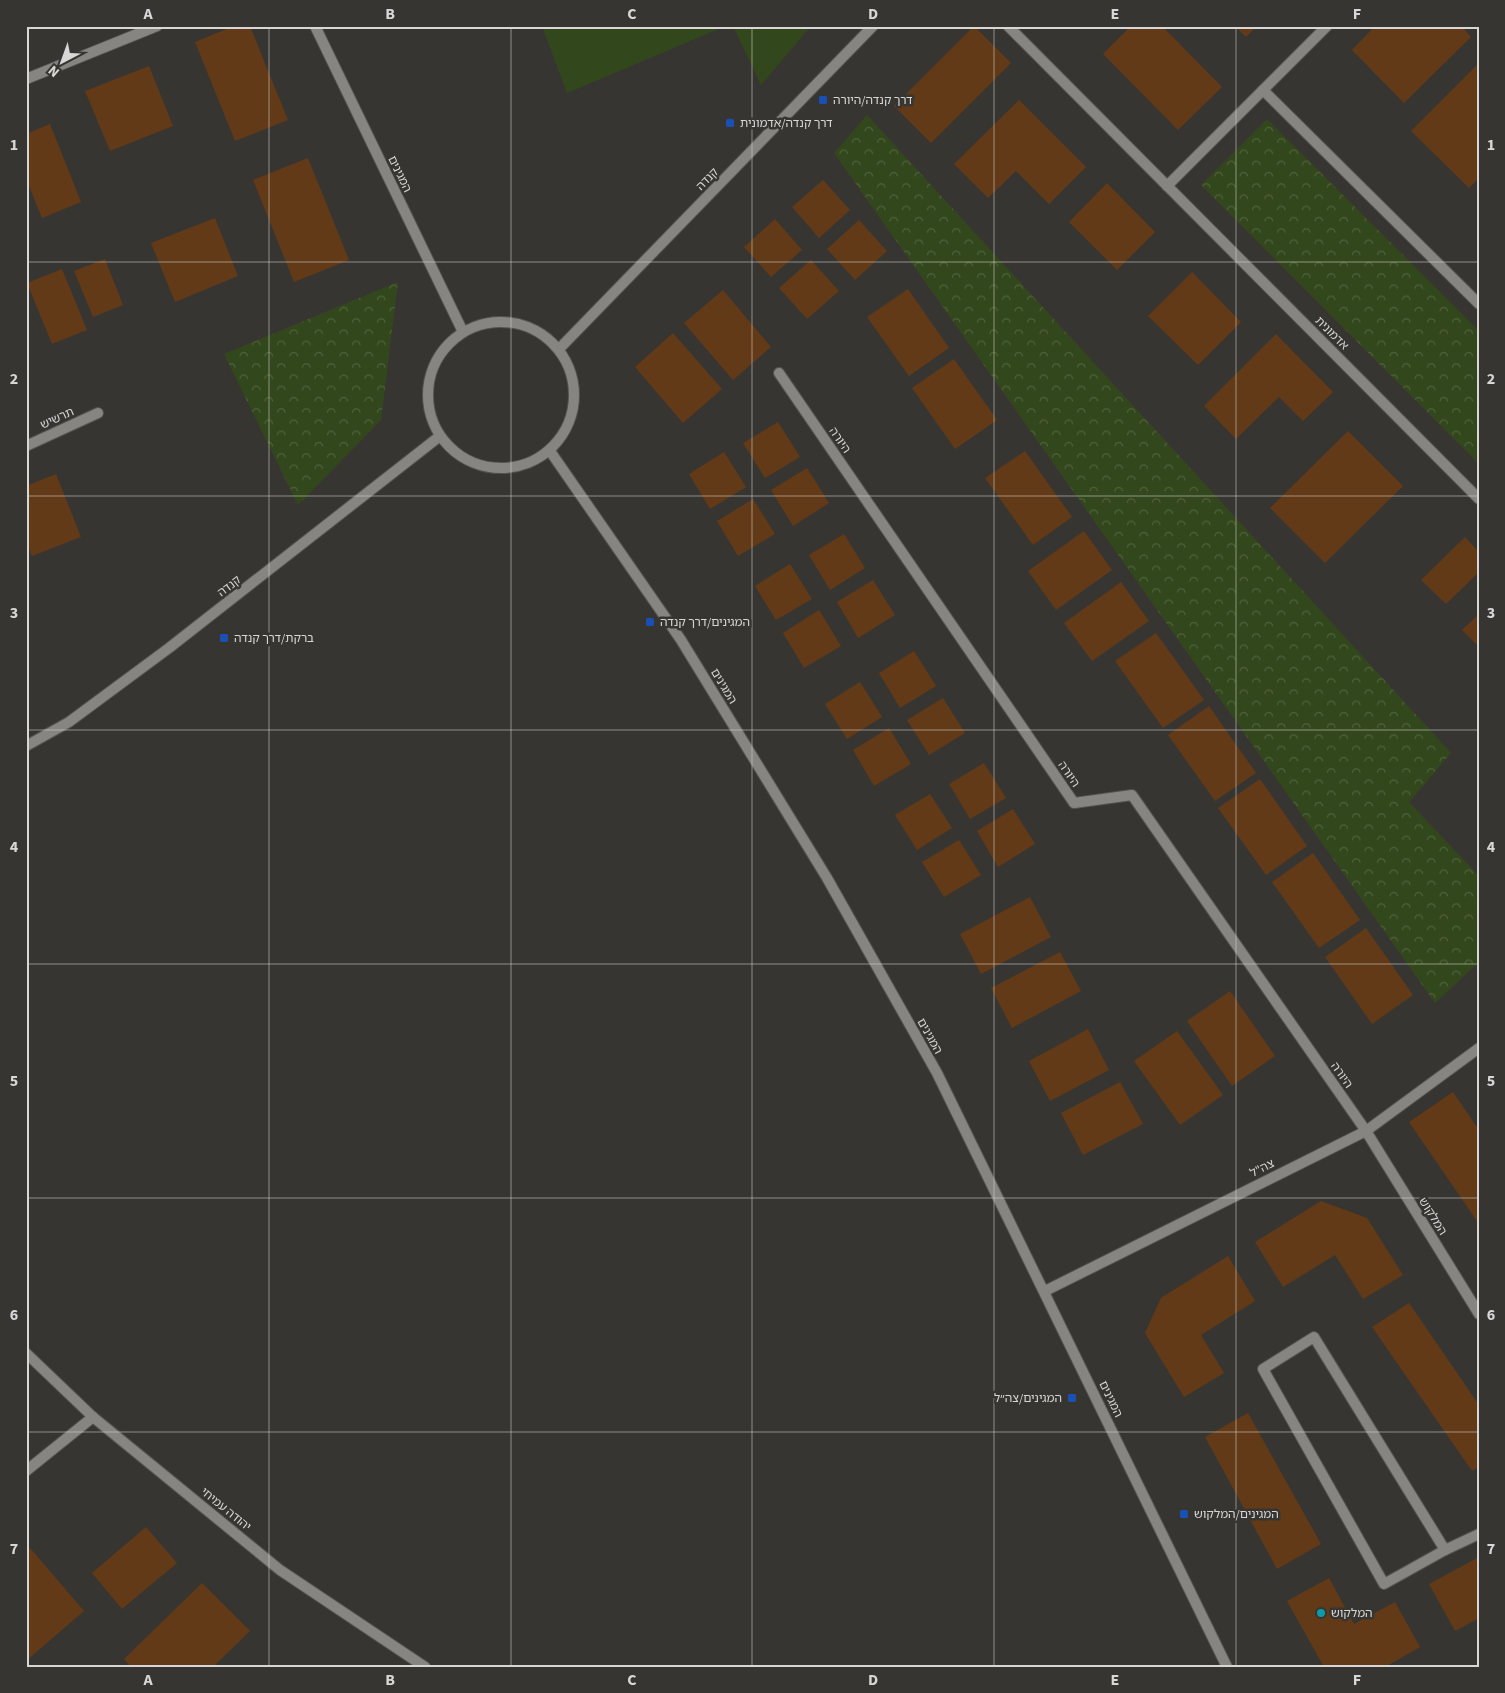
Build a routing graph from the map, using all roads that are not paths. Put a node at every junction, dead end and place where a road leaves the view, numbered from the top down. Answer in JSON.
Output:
{"nodes":[{"id":1,"x":157,"y":26,"type":"edge"},
{"id":2,"x":315,"y":26,"type":"edge"},
{"id":3,"x":873,"y":26,"type":"edge"},
{"id":4,"x":1008,"y":26,"type":"edge"},
{"id":5,"x":1327,"y":26,"type":"edge"},
{"id":6,"x":26,"y":79,"type":"edge"},
{"id":7,"x":1263,"y":90,"type":"junction"},
{"id":8,"x":1167,"y":186,"type":"junction"},
{"id":9,"x":1479,"y":304,"type":"edge"},
{"id":10,"x":463,"y":332,"type":"junction"},
{"id":11,"x":559,"y":349,"type":"junction"},
{"id":12,"x":779,"y":373,"type":"dead end"},
{"id":13,"x":98,"y":413,"type":"dead end"},
{"id":14,"x":440,"y":436,"type":"junction"},
{"id":15,"x":26,"y":446,"type":"edge"},
{"id":16,"x":550,"y":451,"type":"junction"},
{"id":17,"x":1479,"y":499,"type":"edge"},
{"id":18,"x":26,"y":746,"type":"edge"},
{"id":19,"x":1479,"y":1048,"type":"edge"},
{"id":20,"x":1366,"y":1131,"type":"junction"},
{"id":21,"x":1045,"y":1291,"type":"junction"},
{"id":22,"x":1479,"y":1314,"type":"edge"},
{"id":23,"x":26,"y":1353,"type":"edge"},
{"id":24,"x":93,"y":1417,"type":"junction"},
{"id":25,"x":26,"y":1471,"type":"edge"},
{"id":26,"x":1479,"y":1534,"type":"edge"},
{"id":27,"x":1445,"y":1550,"type":"junction"},
{"id":28,"x":425,"y":1667,"type":"edge"},
{"id":29,"x":1227,"y":1667,"type":"edge"}],
"edges":[{"from":1,"to":6,"type":"street"},
{"from":2,"to":10,"type":"street","name":"המגינים"},
{"from":3,"to":11,"type":"street","name":"קנדה"},
{"from":4,"to":8,"type":"street","name":"אדמונית"},
{"from":5,"to":7,"type":"street"},
{"from":7,"to":8,"type":"street"},
{"from":7,"to":9,"type":"street"},
{"from":8,"to":17,"type":"street","name":"אדמונית"},
{"from":10,"to":11,"type":"street"},
{"from":10,"to":14,"type":"street"},
{"from":11,"to":16,"type":"street"},
{"from":12,"to":20,"type":"street","name":"היורה"},
{"from":13,"to":15,"type":"street","name":"תרשיש"},
{"from":14,"to":16,"type":"street"},
{"from":14,"to":18,"type":"street","name":"קנדה"},
{"from":16,"to":21,"type":"street","name":"המגינים"},
{"from":19,"to":20,"type":"street","name":"צה\"ל"},
{"from":20,"to":21,"type":"street","name":"צה\"ל"},
{"from":20,"to":22,"type":"street","name":"המלקוש"},
{"from":21,"to":29,"type":"street","name":"המגינים"},
{"from":23,"to":24,"type":"street","name":"יהודה עמיחי"},
{"from":24,"to":25,"type":"street"},
{"from":24,"to":28,"type":"street","name":"יהודה עמיחי"},
{"from":26,"to":27,"type":"street"},
{"from":27,"to":27,"type":"street"}]}
